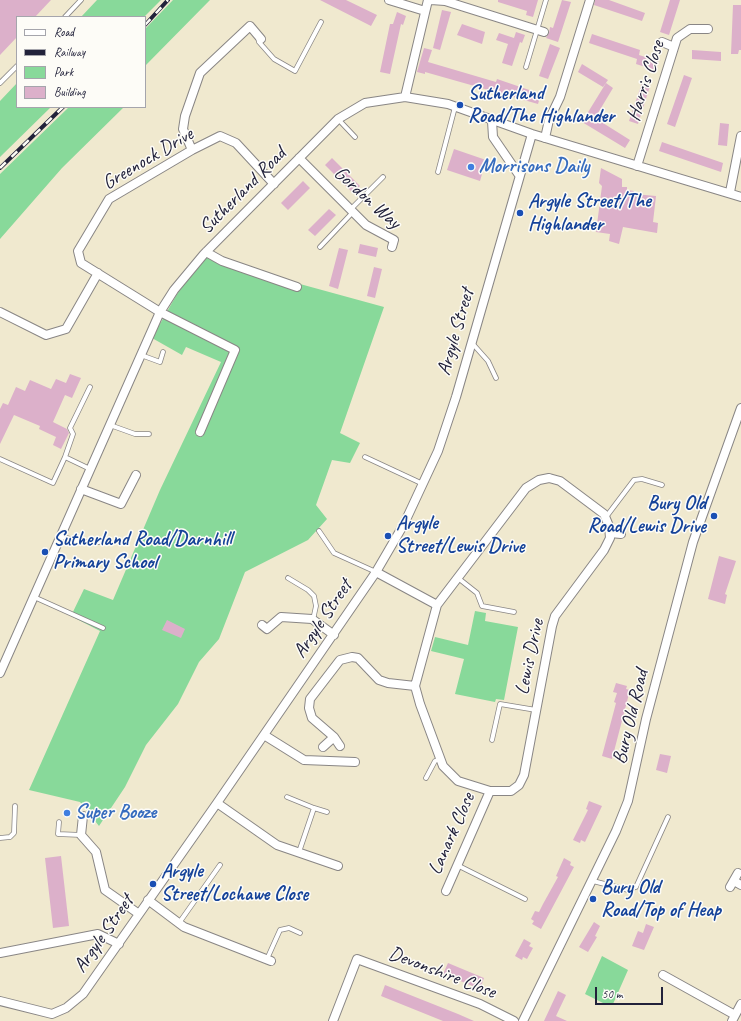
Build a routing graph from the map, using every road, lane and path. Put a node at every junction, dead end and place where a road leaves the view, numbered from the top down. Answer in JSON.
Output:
{"nodes":[{"id":1,"x":81,"y":0,"type":"edge"},
{"id":2,"x":388,"y":0,"type":"edge"},
{"id":3,"x":429,"y":0,"type":"edge"},
{"id":4,"x":546,"y":0,"type":"edge"},
{"id":5,"x":590,"y":0,"type":"edge"},
{"id":6,"x":425,"y":11,"type":"junction"},
{"id":7,"x":66,"y":16,"type":"edge"},
{"id":8,"x":321,"y":22,"type":"dead end"},
{"id":9,"x":708,"y":29,"type":"dead end"},
{"id":10,"x":541,"y":31,"type":"junction"},
{"id":11,"x":259,"y":36,"type":"joint"},
{"id":12,"x":662,"y":42,"type":"dead end"},
{"id":13,"x":674,"y":47,"type":"junction"},
{"id":14,"x":16,"y":67,"type":"edge"},
{"id":15,"x":526,"y":67,"type":"dead end"},
{"id":16,"x":0,"y":83,"type":"edge"},
{"id":17,"x":405,"y":97,"type":"junction"},
{"id":18,"x":455,"y":107,"type":"junction"},
{"id":19,"x":338,"y":119,"type":"junction"},
{"id":20,"x":492,"y":120,"type":"junction"},
{"id":21,"x":532,"y":134,"type":"junction"},
{"id":22,"x":741,"y":136,"type":"edge"},
{"id":23,"x":355,"y":137,"type":"dead end"},
{"id":24,"x":545,"y":138,"type":"junction"},
{"id":25,"x":192,"y":150,"type":"junction"},
{"id":26,"x":299,"y":158,"type":"junction"},
{"id":27,"x":637,"y":166,"type":"junction"},
{"id":28,"x":438,"y":172,"type":"dead end"},
{"id":29,"x":519,"y":175,"type":"junction"},
{"id":30,"x":383,"y":177,"type":"dead end"},
{"id":31,"x":274,"y":184,"type":"junction"},
{"id":32,"x":730,"y":192,"type":"junction"},
{"id":33,"x":741,"y":197,"type":"edge"},
{"id":34,"x":352,"y":211,"type":"junction"},
{"id":35,"x":320,"y":247,"type":"dead end"},
{"id":36,"x":392,"y":247,"type":"dead end"},
{"id":37,"x":206,"y":252,"type":"junction"},
{"id":38,"x":98,"y":273,"type":"junction"},
{"id":39,"x":297,"y":286,"type":"dead end"},
{"id":40,"x":0,"y":312,"type":"edge"},
{"id":41,"x":160,"y":312,"type":"junction"},
{"id":42,"x":471,"y":343,"type":"junction"},
{"id":43,"x":163,"y":352,"type":"dead end"},
{"id":44,"x":141,"y":355,"type":"junction"},
{"id":45,"x":496,"y":378,"type":"dead end"},
{"id":46,"x":90,"y":387,"type":"dead end"},
{"id":47,"x":741,"y":408,"type":"edge"},
{"id":48,"x":110,"y":425,"type":"junction"},
{"id":49,"x":200,"y":432,"type":"dead end"},
{"id":50,"x":149,"y":434,"type":"dead end"},
{"id":51,"x":365,"y":456,"type":"dead end"},
{"id":52,"x":65,"y":457,"type":"junction"},
{"id":53,"x":0,"y":458,"type":"edge"},
{"id":54,"x":90,"y":469,"type":"junction"},
{"id":55,"x":136,"y":475,"type":"dead end"},
{"id":56,"x":423,"y":484,"type":"junction"},
{"id":57,"x":662,"y":485,"type":"dead end"},
{"id":58,"x":81,"y":489,"type":"junction"},
{"id":59,"x":606,"y":517,"type":"junction"},
{"id":60,"x":319,"y":531,"type":"dead end"},
{"id":61,"x":610,"y":533,"type":"junction"},
{"id":62,"x":621,"y":534,"type":"dead end"},
{"id":63,"x":60,"y":536,"type":"junction"},
{"id":64,"x":98,"y":542,"type":"dead end"},
{"id":65,"x":376,"y":572,"type":"junction"},
{"id":66,"x":288,"y":578,"type":"dead end"},
{"id":67,"x":457,"y":578,"type":"junction"},
{"id":68,"x":34,"y":597,"type":"junction"},
{"id":69,"x":437,"y":605,"type":"junction"},
{"id":70,"x":514,"y":612,"type":"dead end"},
{"id":71,"x":313,"y":620,"type":"junction"},
{"id":72,"x":262,"y":625,"type":"dead end"},
{"id":73,"x":103,"y":628,"type":"dead end"},
{"id":74,"x":334,"y":634,"type":"junction"},
{"id":75,"x":0,"y":673,"type":"edge"},
{"id":76,"x":415,"y":686,"type":"junction"},
{"id":77,"x":536,"y":710,"type":"junction"},
{"id":78,"x":264,"y":735,"type":"junction"},
{"id":79,"x":334,"y":737,"type":"junction"},
{"id":80,"x":492,"y":740,"type":"dead end"},
{"id":81,"x":340,"y":746,"type":"dead end"},
{"id":82,"x":323,"y":747,"type":"dead end"},
{"id":83,"x":440,"y":758,"type":"junction"},
{"id":84,"x":355,"y":762,"type":"dead end"},
{"id":85,"x":426,"y":778,"type":"dead end"},
{"id":86,"x":490,"y":791,"type":"junction"},
{"id":87,"x":287,"y":797,"type":"dead end"},
{"id":88,"x":217,"y":804,"type":"junction"},
{"id":89,"x":15,"y":806,"type":"dead end"},
{"id":90,"x":314,"y":808,"type":"junction"},
{"id":91,"x":327,"y":812,"type":"dead end"},
{"id":92,"x":83,"y":816,"type":"dead end"},
{"id":93,"x":668,"y":817,"type":"dead end"},
{"id":94,"x":59,"y":822,"type":"dead end"},
{"id":95,"x":81,"y":835,"type":"junction"},
{"id":96,"x":0,"y":838,"type":"edge"},
{"id":97,"x":299,"y":852,"type":"junction"},
{"id":98,"x":220,"y":865,"type":"dead end"},
{"id":99,"x":457,"y":865,"type":"junction"},
{"id":100,"x":338,"y":866,"type":"dead end"},
{"id":101,"x":738,"y":873,"type":"dead end"},
{"id":102,"x":593,"y":881,"type":"junction"},
{"id":103,"x":735,"y":884,"type":"edge"},
{"id":104,"x":446,"y":891,"type":"dead end"},
{"id":105,"x":525,"y":899,"type":"dead end"},
{"id":106,"x":148,"y":900,"type":"junction"},
{"id":107,"x":139,"y":914,"type":"junction"},
{"id":108,"x":179,"y":923,"type":"junction"},
{"id":109,"x":300,"y":933,"type":"dead end"},
{"id":110,"x":119,"y":944,"type":"junction"},
{"id":111,"x":0,"y":953,"type":"edge"},
{"id":112,"x":269,"y":960,"type":"joint"},
{"id":113,"x":663,"y":975,"type":"dead end"},
{"id":114,"x":0,"y":1001,"type":"edge"},
{"id":115,"x":741,"y":1004,"type":"edge"},
{"id":116,"x":733,"y":1018,"type":"edge"},
{"id":117,"x":332,"y":1021,"type":"edge"},
{"id":118,"x":514,"y":1021,"type":"edge"},
{"id":119,"x":523,"y":1021,"type":"edge"}],
"edges":[{"from":1,"to":7,"type":"lane"},
{"from":2,"to":6,"type":"street"},
{"from":3,"to":6,"type":"street"},
{"from":3,"to":10,"type":"street"},
{"from":4,"to":10,"type":"lane"},
{"from":5,"to":24,"type":"street"},
{"from":6,"to":17,"type":"street"},
{"from":8,"to":11,"type":"lane"},
{"from":9,"to":13,"type":"street","name":"Harris Close"},
{"from":10,"to":15,"type":"lane"},
{"from":11,"to":25,"type":"street"},
{"from":12,"to":13,"type":"street"},
{"from":13,"to":27,"type":"street","name":"Harris Close"},
{"from":14,"to":16,"type":"lane"},
{"from":17,"to":18,"type":"street","name":"Sutherland Road"},
{"from":17,"to":19,"type":"street","name":"Sutherland Road"},
{"from":18,"to":20,"type":"street","name":"Sutherland Road"},
{"from":18,"to":28,"type":"lane"},
{"from":19,"to":23,"type":"lane"},
{"from":19,"to":26,"type":"street","name":"Sutherland Road"},
{"from":20,"to":21,"type":"street","name":"Sutherland Road"},
{"from":20,"to":29,"type":"street"},
{"from":21,"to":24,"type":"street","name":"Sutherland Road"},
{"from":21,"to":29,"type":"street","name":"Argyle Street"},
{"from":22,"to":32,"type":"street"},
{"from":24,"to":27,"type":"street","name":"Sutherland Road"},
{"from":25,"to":31,"type":"street","name":"Greenock Drive"},
{"from":25,"to":38,"type":"street","name":"Greenock Drive"},
{"from":26,"to":31,"type":"street","name":"Sutherland Road"},
{"from":26,"to":34,"type":"street","name":"Gordon Way"},
{"from":27,"to":32,"type":"street","name":"Sutherland Road"},
{"from":29,"to":42,"type":"street","name":"Argyle Street"},
{"from":30,"to":34,"type":"lane"},
{"from":31,"to":37,"type":"street","name":"Sutherland Road"},
{"from":32,"to":33,"type":"street","name":"Sutherland Road"},
{"from":34,"to":35,"type":"lane"},
{"from":34,"to":36,"type":"street","name":"Gordon Way"},
{"from":37,"to":39,"type":"street"},
{"from":37,"to":41,"type":"street","name":"Sutherland Road"},
{"from":38,"to":40,"type":"street"},
{"from":38,"to":41,"type":"street","name":"Greenock Drive"},
{"from":41,"to":44,"type":"street","name":"Sutherland Road"},
{"from":41,"to":49,"type":"street","name":"Greenock Drive"},
{"from":42,"to":45,"type":"lane"},
{"from":42,"to":56,"type":"street","name":"Argyle Street"},
{"from":43,"to":44,"type":"lane"},
{"from":44,"to":48,"type":"street","name":"Sutherland Road"},
{"from":46,"to":52,"type":"lane"},
{"from":47,"to":102,"type":"street","name":"Bury Old Road"},
{"from":48,"to":50,"type":"lane"},
{"from":48,"to":54,"type":"street","name":"Sutherland Road"},
{"from":51,"to":56,"type":"lane"},
{"from":52,"to":53,"type":"lane"},
{"from":52,"to":54,"type":"lane"},
{"from":54,"to":58,"type":"street","name":"Sutherland Road"},
{"from":55,"to":58,"type":"street"},
{"from":56,"to":65,"type":"street","name":"Argyle Street"},
{"from":57,"to":59,"type":"lane"},
{"from":58,"to":63,"type":"street","name":"Sutherland Road"},
{"from":59,"to":61,"type":"street"},
{"from":59,"to":67,"type":"street"},
{"from":60,"to":65,"type":"lane"},
{"from":61,"to":62,"type":"street"},
{"from":61,"to":77,"type":"street","name":"Lewis Drive"},
{"from":63,"to":64,"type":"lane"},
{"from":63,"to":68,"type":"street","name":"Sutherland Road"},
{"from":65,"to":69,"type":"street"},
{"from":65,"to":74,"type":"street","name":"Argyle Street"},
{"from":66,"to":71,"type":"lane"},
{"from":67,"to":69,"type":"street"},
{"from":67,"to":70,"type":"lane"},
{"from":68,"to":73,"type":"lane"},
{"from":68,"to":75,"type":"street","name":"Sutherland Road"},
{"from":69,"to":76,"type":"street"},
{"from":71,"to":72,"type":"street"},
{"from":71,"to":74,"type":"street"},
{"from":74,"to":78,"type":"street","name":"Argyle Street"},
{"from":76,"to":79,"type":"street"},
{"from":76,"to":83,"type":"street","name":"Lewis Drive"},
{"from":77,"to":80,"type":"lane"},
{"from":77,"to":86,"type":"street","name":"Lewis Drive"},
{"from":78,"to":84,"type":"street"},
{"from":78,"to":88,"type":"street","name":"Argyle Street"},
{"from":79,"to":81,"type":"street"},
{"from":79,"to":82,"type":"street"},
{"from":83,"to":85,"type":"lane"},
{"from":83,"to":86,"type":"street","name":"Lewis Drive"},
{"from":86,"to":99,"type":"street","name":"Lanark Close"},
{"from":87,"to":90,"type":"lane"},
{"from":88,"to":97,"type":"street"},
{"from":88,"to":106,"type":"street","name":"Argyle Street"},
{"from":89,"to":96,"type":"lane"},
{"from":90,"to":91,"type":"lane"},
{"from":90,"to":97,"type":"lane"},
{"from":92,"to":95,"type":"street"},
{"from":93,"to":102,"type":"lane"},
{"from":94,"to":95,"type":"lane"},
{"from":95,"to":107,"type":"street"},
{"from":97,"to":100,"type":"street"},
{"from":98,"to":108,"type":"lane"},
{"from":99,"to":104,"type":"street","name":"Lanark Close"},
{"from":99,"to":105,"type":"lane"},
{"from":101,"to":103,"type":"street"},
{"from":102,"to":119,"type":"street","name":"Bury Old Road"},
{"from":106,"to":107,"type":"street","name":"Argyle Street"},
{"from":106,"to":108,"type":"street"},
{"from":107,"to":110,"type":"street","name":"Argyle Street"},
{"from":108,"to":112,"type":"street"},
{"from":109,"to":112,"type":"lane"},
{"from":110,"to":111,"type":"street"},
{"from":110,"to":114,"type":"street","name":"Argyle Street"},
{"from":113,"to":116,"type":"street"},
{"from":115,"to":116,"type":"street"},
{"from":117,"to":118,"type":"street","name":"Devonshire Close"}]}
